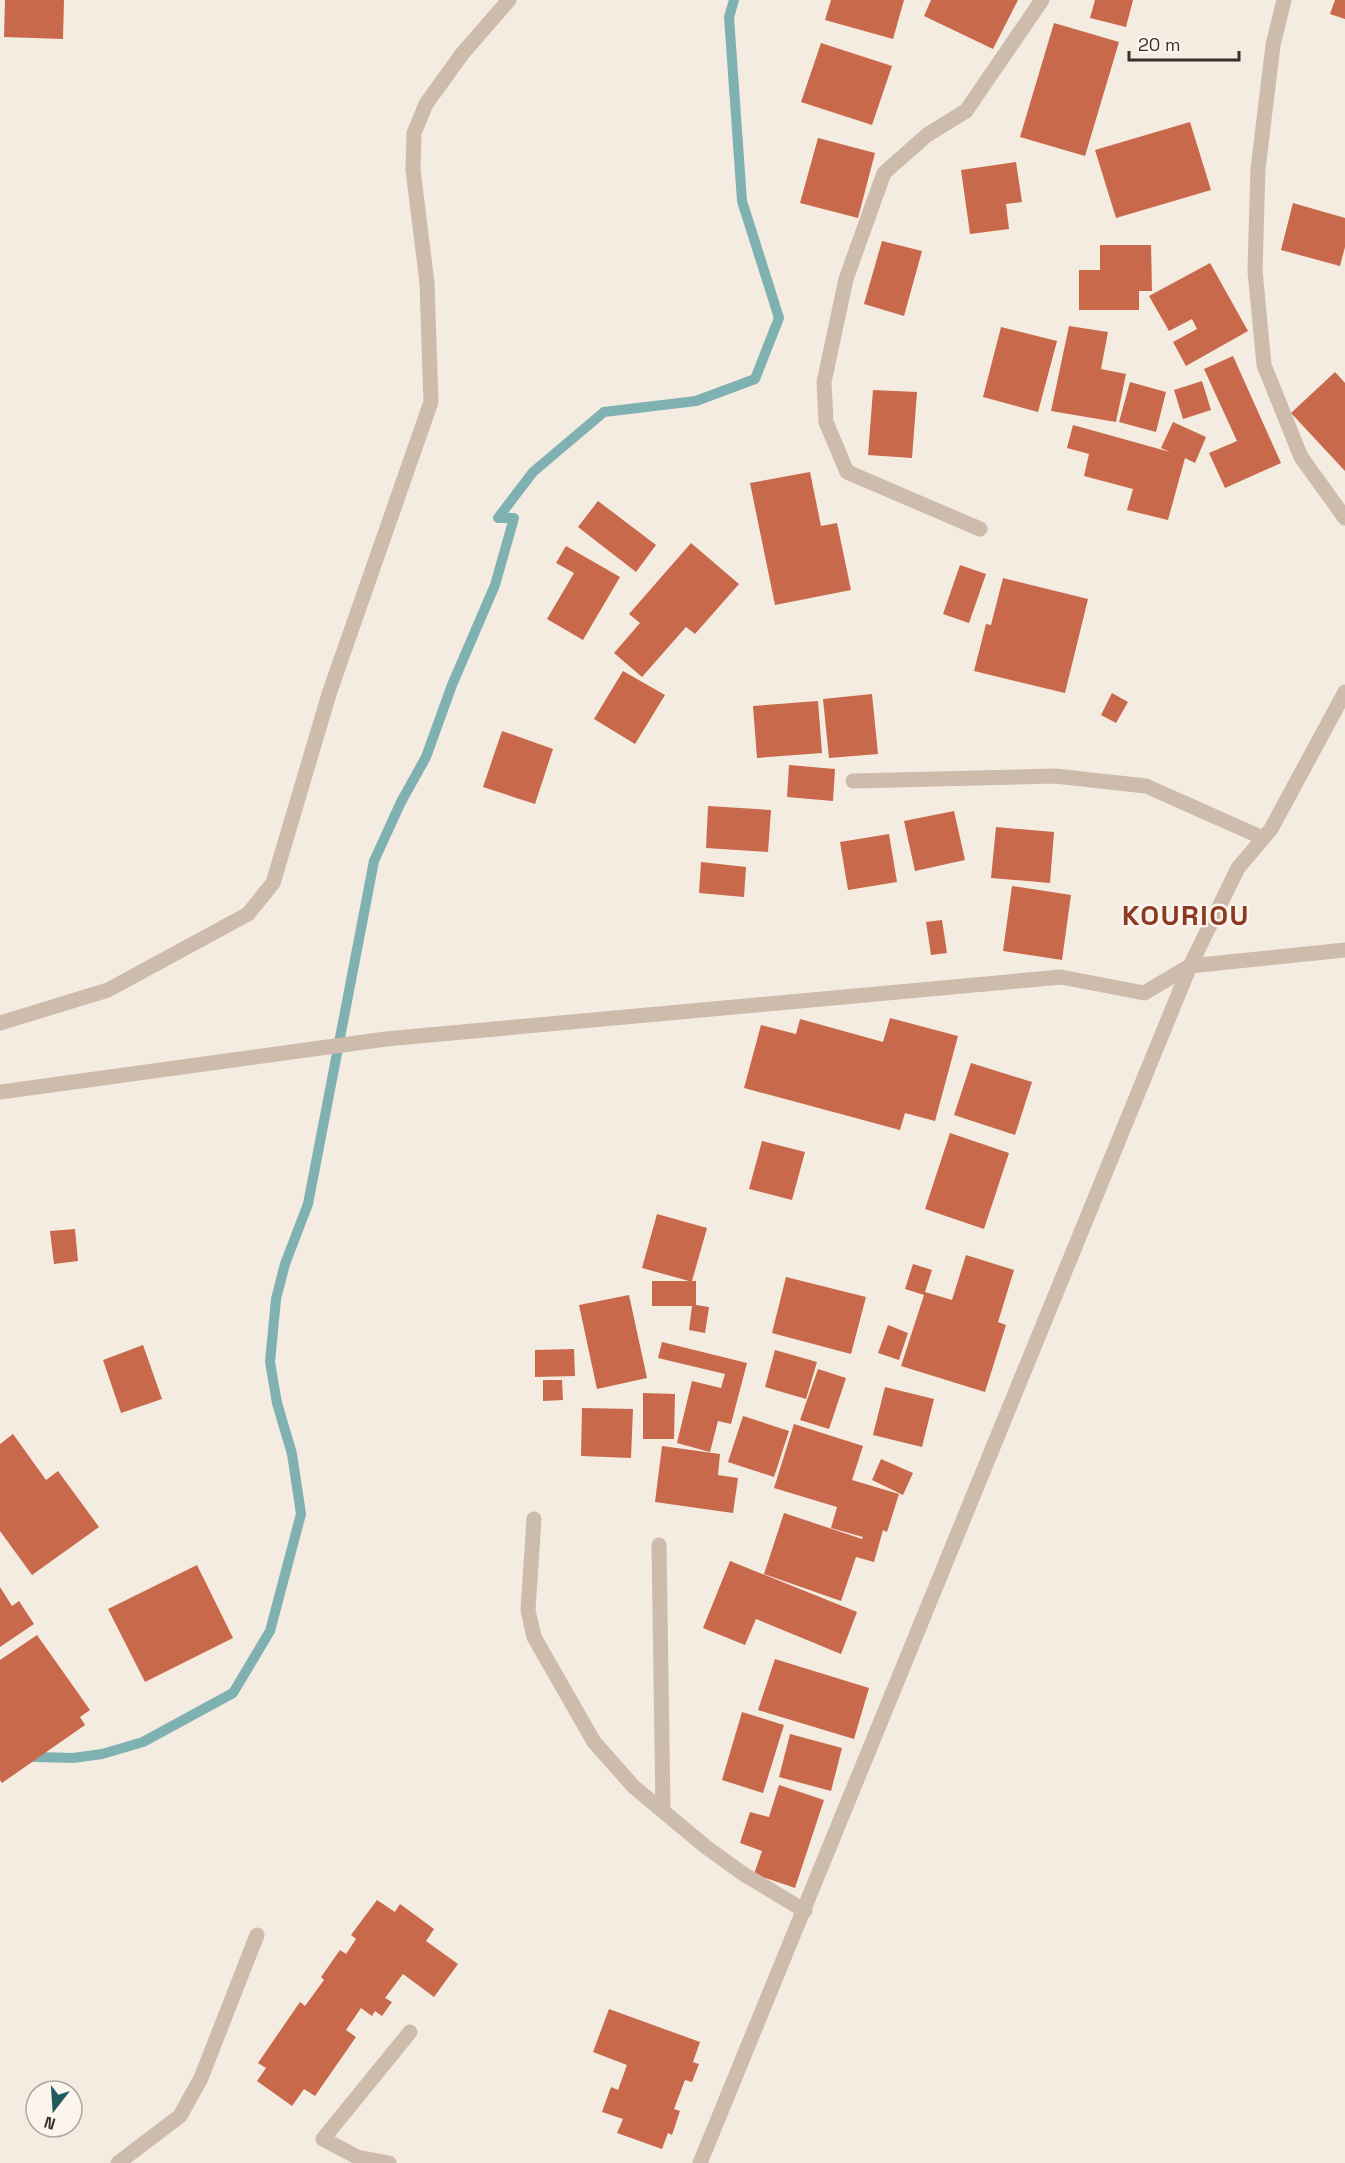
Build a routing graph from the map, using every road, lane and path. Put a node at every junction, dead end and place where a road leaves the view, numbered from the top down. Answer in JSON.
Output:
{"nodes":[{"id":1,"x":509,"y":0,"type":"edge"},
{"id":2,"x":1042,"y":0,"type":"edge"},
{"id":3,"x":1284,"y":0,"type":"edge"},
{"id":4,"x":1345,"y":518,"type":"edge"},
{"id":5,"x":980,"y":529,"type":"dead end"},
{"id":6,"x":1345,"y":692,"type":"edge"},
{"id":7,"x":853,"y":781,"type":"dead end"},
{"id":8,"x":1263,"y":838,"type":"junction"},
{"id":9,"x":1345,"y":950,"type":"edge"},
{"id":10,"x":1190,"y":966,"type":"junction"},
{"id":11,"x":0,"y":1023,"type":"edge"},
{"id":12,"x":0,"y":1092,"type":"edge"},
{"id":13,"x":534,"y":1519,"type":"dead end"},
{"id":14,"x":659,"y":1545,"type":"dead end"},
{"id":15,"x":663,"y":1810,"type":"junction"},
{"id":16,"x":805,"y":1911,"type":"junction"},
{"id":17,"x":257,"y":1935,"type":"dead end"},
{"id":18,"x":410,"y":2032,"type":"dead end"},
{"id":19,"x":356,"y":2160,"type":"edge"},
{"id":20,"x":118,"y":2163,"type":"edge"},
{"id":21,"x":388,"y":2163,"type":"edge"},
{"id":22,"x":700,"y":2163,"type":"edge"}],
"edges":[{"from":1,"to":11,"type":"street"},
{"from":2,"to":5,"type":"street"},
{"from":3,"to":4,"type":"street"},
{"from":6,"to":8,"type":"street"},
{"from":7,"to":8,"type":"street"},
{"from":8,"to":10,"type":"street"},
{"from":9,"to":10,"type":"street"},
{"from":10,"to":12,"type":"street"},
{"from":10,"to":16,"type":"street"},
{"from":13,"to":15,"type":"street"},
{"from":14,"to":15,"type":"street"},
{"from":15,"to":16,"type":"street"},
{"from":16,"to":22,"type":"street"},
{"from":17,"to":20,"type":"street"},
{"from":18,"to":19,"type":"street"},
{"from":19,"to":21,"type":"street"}]}
